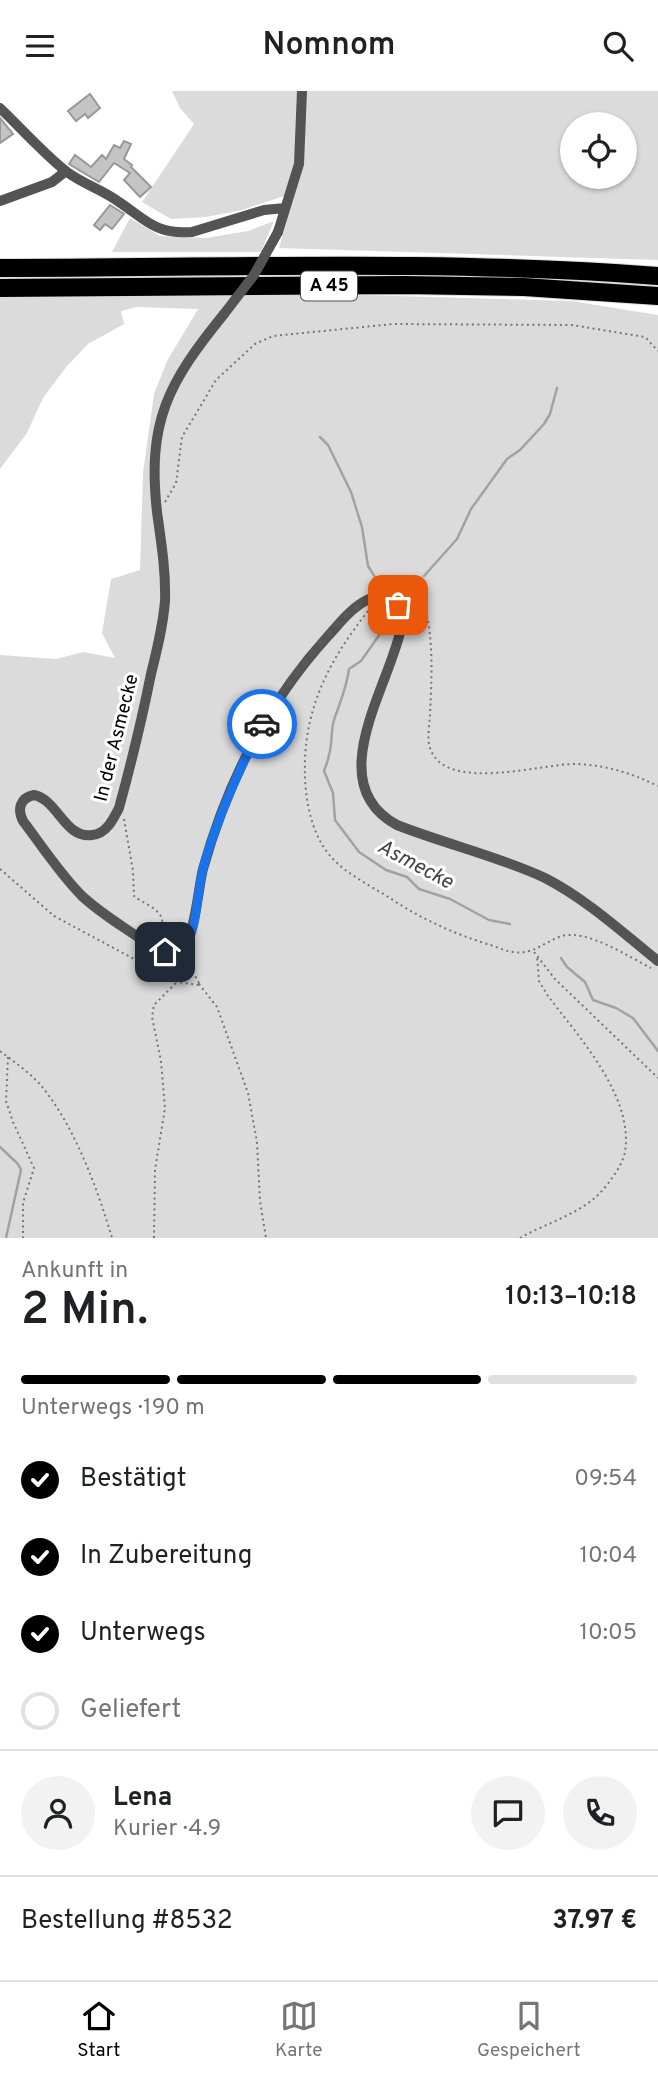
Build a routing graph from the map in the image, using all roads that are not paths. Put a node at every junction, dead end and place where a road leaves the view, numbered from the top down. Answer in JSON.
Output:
{"nodes":[{"id":1,"x":302,"y":91,"type":"edge"},
{"id":2,"x":0,"y":108,"type":"edge"},
{"id":3,"x":66,"y":171,"type":"junction"},
{"id":4,"x":0,"y":201,"type":"edge"},
{"id":5,"x":285,"y":208,"type":"junction"},
{"id":6,"x":0,"y":268,"type":"edge"},
{"id":7,"x":658,"y":276,"type":"edge"},
{"id":8,"x":0,"y":288,"type":"edge"},
{"id":9,"x":658,"y":296,"type":"edge"},
{"id":10,"x":656,"y":965,"type":"edge"}],
"edges":[{"from":1,"to":5,"type":"street","name":"In der Asmecke"},
{"from":2,"to":3,"type":"street"},
{"from":3,"to":4,"type":"street"},
{"from":3,"to":5,"type":"street"},
{"from":5,"to":10,"type":"street","name":"In der Asmecke","bridge":true},
{"from":6,"to":7,"type":"highway","number":"A 45"},
{"from":8,"to":9,"type":"highway","number":"A 45"}]}
